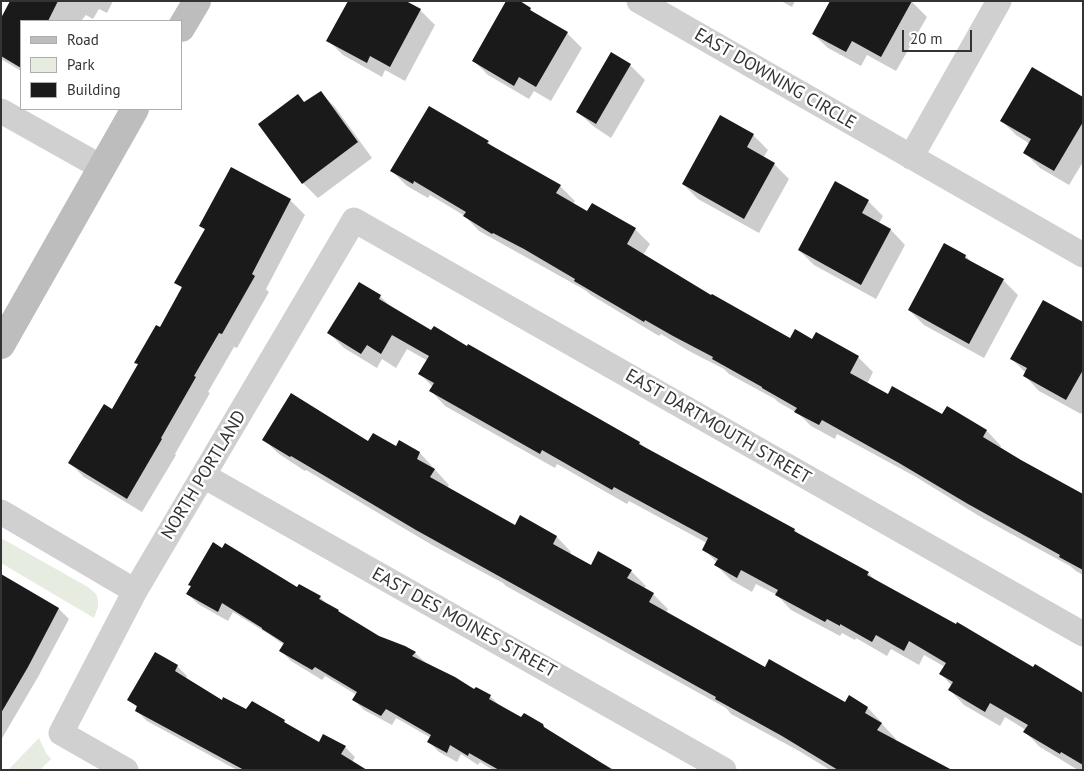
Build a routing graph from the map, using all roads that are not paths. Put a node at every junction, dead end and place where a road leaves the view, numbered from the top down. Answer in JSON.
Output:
{"nodes":[{"id":1,"x":197,"y":1,"type":"edge"},
{"id":2,"x":639,"y":1,"type":"edge"},
{"id":3,"x":999,"y":1,"type":"edge"},
{"id":4,"x":182,"y":26,"type":"edge"},
{"id":5,"x":1,"y":110,"type":"edge"},
{"id":6,"x":133,"y":110,"type":"edge"},
{"id":7,"x":911,"y":157,"type":"junction"},
{"id":8,"x":101,"y":167,"type":"junction"},
{"id":9,"x":354,"y":220,"type":"joint"},
{"id":10,"x":1083,"y":255,"type":"edge"},
{"id":11,"x":1,"y":345,"type":"edge"},
{"id":12,"x":204,"y":476,"type":"junction"},
{"id":13,"x":1,"y":512,"type":"edge"},
{"id":14,"x":135,"y":591,"type":"junction"},
{"id":15,"x":1083,"y":634,"type":"edge"},
{"id":16,"x":126,"y":770,"type":"edge"},
{"id":17,"x":724,"y":770,"type":"edge"}],
"edges":[{"from":1,"to":4,"type":"main road"},
{"from":2,"to":7,"type":"street","name":"EAST DOWNING CIRCLE"},
{"from":3,"to":7,"type":"street"},
{"from":5,"to":8,"type":"street"},
{"from":6,"to":8,"type":"main road"},
{"from":7,"to":10,"type":"street","name":"EAST DOWNING CIRCLE"},
{"from":8,"to":11,"type":"main road"},
{"from":9,"to":12,"type":"street","name":"NORTH PORTLAND"},
{"from":9,"to":15,"type":"street","name":"EAST DARTMOUTH STREET"},
{"from":12,"to":14,"type":"street","name":"NORTH PORTLAND"},
{"from":12,"to":17,"type":"street","name":"EAST DES MOINES STREET"},
{"from":13,"to":14,"type":"street"},
{"from":14,"to":16,"type":"street","name":"NORTH PORTLAND"}]}
